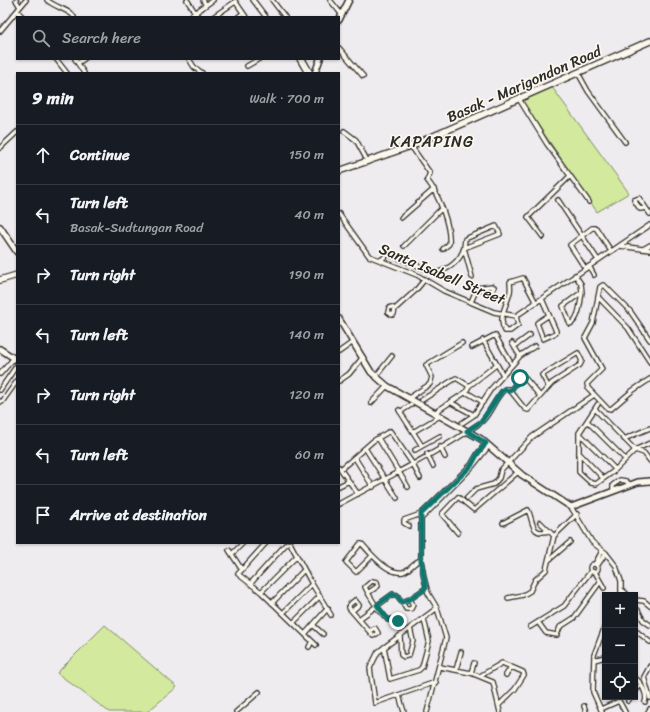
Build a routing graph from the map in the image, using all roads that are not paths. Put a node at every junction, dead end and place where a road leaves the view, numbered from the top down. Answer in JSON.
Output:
{"nodes":[{"id":1,"x":16,"y":0,"type":"edge"},
{"id":2,"x":26,"y":0,"type":"edge"},
{"id":3,"x":47,"y":0,"type":"edge"},
{"id":4,"x":187,"y":0,"type":"edge"},
{"id":5,"x":203,"y":0,"type":"edge"},
{"id":6,"x":213,"y":0,"type":"edge"},
{"id":7,"x":253,"y":0,"type":"edge"},
{"id":8,"x":272,"y":0,"type":"edge"},
{"id":9,"x":330,"y":0,"type":"edge"},
{"id":10,"x":350,"y":0,"type":"edge"},
{"id":11,"x":235,"y":1,"type":"edge"},
{"id":12,"x":206,"y":5,"type":"junction"},
{"id":13,"x":19,"y":9,"type":"junction"},
{"id":14,"x":244,"y":13,"type":"junction"},
{"id":15,"x":194,"y":14,"type":"junction"},
{"id":16,"x":342,"y":15,"type":"junction"},
{"id":17,"x":22,"y":16,"type":"edge"},
{"id":18,"x":74,"y":16,"type":"edge"},
{"id":19,"x":197,"y":16,"type":"edge"},
{"id":20,"x":214,"y":16,"type":"edge"},
{"id":21,"x":240,"y":16,"type":"edge"},
{"id":22,"x":246,"y":16,"type":"edge"},
{"id":23,"x":265,"y":16,"type":"edge"},
{"id":24,"x":284,"y":16,"type":"edge"},
{"id":25,"x":340,"y":18,"type":"edge"},
{"id":26,"x":1,"y":28,"type":"edge"},
{"id":27,"x":650,"y":41,"type":"edge"},
{"id":28,"x":340,"y":49,"type":"edge"},
{"id":29,"x":57,"y":60,"type":"edge"},
{"id":30,"x":76,"y":60,"type":"edge"},
{"id":31,"x":82,"y":60,"type":"edge"},
{"id":32,"x":190,"y":60,"type":"edge"},
{"id":33,"x":257,"y":60,"type":"edge"},
{"id":34,"x":300,"y":60,"type":"edge"},
{"id":35,"x":304,"y":60,"type":"edge"},
{"id":36,"x":320,"y":60,"type":"edge"},
{"id":37,"x":78,"y":63,"type":"junction"},
{"id":38,"x":247,"y":66,"type":"dead end"},
{"id":39,"x":67,"y":72,"type":"edge"},
{"id":40,"x":83,"y":72,"type":"edge"},
{"id":41,"x":201,"y":72,"type":"edge"},
{"id":42,"x":306,"y":72,"type":"edge"},
{"id":43,"x":310,"y":72,"type":"edge"},
{"id":44,"x":315,"y":72,"type":"edge"},
{"id":45,"x":578,"y":73,"type":"junction"},
{"id":46,"x":363,"y":76,"type":"dead end"},
{"id":47,"x":519,"y":99,"type":"junction"},
{"id":48,"x":344,"y":131,"type":"dead end"},
{"id":49,"x":16,"y":133,"type":"edge"},
{"id":50,"x":625,"y":142,"type":"dead end"},
{"id":51,"x":411,"y":146,"type":"junction"},
{"id":52,"x":0,"y":148,"type":"edge"},
{"id":53,"x":368,"y":162,"type":"junction"},
{"id":54,"x":340,"y":172,"type":"edge"},
{"id":55,"x":570,"y":176,"type":"junction"},
{"id":56,"x":434,"y":189,"type":"junction"},
{"id":57,"x":558,"y":200,"type":"dead end"},
{"id":58,"x":589,"y":202,"type":"dead end"},
{"id":59,"x":646,"y":208,"type":"dead end"},
{"id":60,"x":441,"y":209,"type":"junction"},
{"id":61,"x":650,"y":214,"type":"edge"},
{"id":62,"x":340,"y":215,"type":"edge"},
{"id":63,"x":401,"y":218,"type":"dead end"},
{"id":64,"x":650,"y":225,"type":"edge"},
{"id":65,"x":0,"y":227,"type":"edge"},
{"id":66,"x":582,"y":235,"type":"junction"},
{"id":67,"x":543,"y":237,"type":"dead end"},
{"id":68,"x":650,"y":245,"type":"edge"},
{"id":69,"x":404,"y":246,"type":"dead end"},
{"id":70,"x":620,"y":246,"type":"junction"},
{"id":71,"x":464,"y":248,"type":"junction"},
{"id":72,"x":443,"y":249,"type":"dead end"},
{"id":73,"x":643,"y":249,"type":"junction"},
{"id":74,"x":650,"y":250,"type":"edge"},
{"id":75,"x":16,"y":251,"type":"edge"},
{"id":76,"x":611,"y":251,"type":"junction"},
{"id":77,"x":381,"y":260,"type":"junction"},
{"id":78,"x":598,"y":260,"type":"junction"},
{"id":79,"x":589,"y":266,"type":"junction"},
{"id":80,"x":585,"y":268,"type":"junction"},
{"id":81,"x":16,"y":274,"type":"edge"},
{"id":82,"x":575,"y":275,"type":"junction"},
{"id":83,"x":594,"y":275,"type":"dead end"},
{"id":84,"x":472,"y":276,"type":"dead end"},
{"id":85,"x":425,"y":279,"type":"junction"},
{"id":86,"x":0,"y":280,"type":"edge"},
{"id":87,"x":477,"y":288,"type":"dead end"},
{"id":88,"x":582,"y":292,"type":"junction"},
{"id":89,"x":598,"y":297,"type":"junction"},
{"id":90,"x":542,"y":299,"type":"junction"},
{"id":91,"x":471,"y":302,"type":"junction"},
{"id":92,"x":536,"y":303,"type":"junction"},
{"id":93,"x":395,"y":309,"type":"dead end"},
{"id":94,"x":502,"y":314,"type":"junction"},
{"id":95,"x":549,"y":315,"type":"junction"},
{"id":96,"x":516,"y":316,"type":"junction"},
{"id":97,"x":341,"y":327,"type":"edge"},
{"id":98,"x":530,"y":335,"type":"dead end"},
{"id":99,"x":483,"y":340,"type":"junction"},
{"id":100,"x":650,"y":340,"type":"edge"},
{"id":101,"x":353,"y":342,"type":"junction"},
{"id":102,"x":462,"y":343,"type":"dead end"},
{"id":103,"x":535,"y":346,"type":"dead end"},
{"id":104,"x":472,"y":347,"type":"dead end"},
{"id":105,"x":0,"y":349,"type":"edge"},
{"id":106,"x":340,"y":351,"type":"edge"},
{"id":107,"x":392,"y":356,"type":"dead end"},
{"id":108,"x":520,"y":356,"type":"junction"},
{"id":109,"x":363,"y":357,"type":"junction"},
{"id":110,"x":15,"y":359,"type":"edge"},
{"id":111,"x":650,"y":362,"type":"edge"},
{"id":112,"x":496,"y":365,"type":"junction"},
{"id":113,"x":512,"y":365,"type":"junction"},
{"id":114,"x":16,"y":366,"type":"edge"},
{"id":115,"x":0,"y":374,"type":"edge"},
{"id":116,"x":503,"y":375,"type":"junction"},
{"id":117,"x":376,"y":376,"type":"junction"},
{"id":118,"x":650,"y":379,"type":"edge"},
{"id":119,"x":340,"y":380,"type":"edge"},
{"id":120,"x":16,"y":381,"type":"edge"},
{"id":121,"x":387,"y":386,"type":"junction"},
{"id":122,"x":469,"y":386,"type":"junction"},
{"id":123,"x":548,"y":386,"type":"junction"},
{"id":124,"x":0,"y":390,"type":"edge"},
{"id":125,"x":510,"y":391,"type":"junction"},
{"id":126,"x":466,"y":392,"type":"junction"},
{"id":127,"x":594,"y":395,"type":"junction"},
{"id":128,"x":540,"y":396,"type":"junction"},
{"id":129,"x":409,"y":398,"type":"junction"},
{"id":130,"x":422,"y":400,"type":"dead end"},
{"id":131,"x":0,"y":401,"type":"edge"},
{"id":132,"x":450,"y":402,"type":"junction"},
{"id":133,"x":483,"y":402,"type":"junction"},
{"id":134,"x":371,"y":403,"type":"dead end"},
{"id":135,"x":598,"y":404,"type":"dead end"},
{"id":136,"x":411,"y":405,"type":"dead end"},
{"id":137,"x":595,"y":409,"type":"junction"},
{"id":138,"x":434,"y":413,"type":"junction"},
{"id":139,"x":474,"y":415,"type":"junction"},
{"id":140,"x":440,"y":416,"type":"junction"},
{"id":141,"x":587,"y":421,"type":"junction"},
{"id":142,"x":462,"y":423,"type":"dead end"},
{"id":143,"x":650,"y":428,"type":"edge"},
{"id":144,"x":467,"y":431,"type":"junction"},
{"id":145,"x":413,"y":432,"type":"junction"},
{"id":146,"x":579,"y":433,"type":"junction"},
{"id":147,"x":440,"y":436,"type":"dead end"},
{"id":148,"x":378,"y":438,"type":"junction"},
{"id":149,"x":624,"y":439,"type":"junction"},
{"id":150,"x":650,"y":443,"type":"edge"},
{"id":151,"x":487,"y":444,"type":"junction"},
{"id":152,"x":422,"y":446,"type":"junction"},
{"id":153,"x":365,"y":448,"type":"junction"},
{"id":154,"x":441,"y":448,"type":"junction"},
{"id":155,"x":415,"y":450,"type":"dead end"},
{"id":156,"x":635,"y":450,"type":"junction"},
{"id":157,"x":579,"y":452,"type":"junction"},
{"id":158,"x":427,"y":455,"type":"junction"},
{"id":159,"x":445,"y":457,"type":"dead end"},
{"id":160,"x":355,"y":458,"type":"junction"},
{"id":161,"x":625,"y":459,"type":"junction"},
{"id":162,"x":650,"y":461,"type":"edge"},
{"id":163,"x":508,"y":462,"type":"junction"},
{"id":164,"x":413,"y":464,"type":"junction"},
{"id":165,"x":433,"y":466,"type":"dead end"},
{"id":166,"x":340,"y":468,"type":"edge"},
{"id":167,"x":399,"y":471,"type":"junction"},
{"id":168,"x":613,"y":471,"type":"junction"},
{"id":169,"x":518,"y":472,"type":"junction"},
{"id":170,"x":420,"y":478,"type":"dead end"},
{"id":171,"x":603,"y":478,"type":"junction"},
{"id":172,"x":386,"y":479,"type":"junction"},
{"id":173,"x":620,"y":480,"type":"junction"},
{"id":174,"x":349,"y":481,"type":"junction"},
{"id":175,"x":650,"y":481,"type":"edge"},
{"id":176,"x":616,"y":482,"type":"junction"},
{"id":177,"x":630,"y":485,"type":"junction"},
{"id":178,"x":340,"y":486,"type":"edge"},
{"id":179,"x":372,"y":486,"type":"junction"},
{"id":180,"x":408,"y":487,"type":"dead end"},
{"id":181,"x":613,"y":491,"type":"junction"},
{"id":182,"x":358,"y":494,"type":"junction"},
{"id":183,"x":397,"y":498,"type":"dead end"},
{"id":184,"x":467,"y":498,"type":"dead end"},
{"id":185,"x":340,"y":504,"type":"edge"},
{"id":186,"x":570,"y":507,"type":"junction"},
{"id":187,"x":576,"y":514,"type":"junction"},
{"id":188,"x":422,"y":515,"type":"junction"},
{"id":189,"x":540,"y":522,"type":"dead end"},
{"id":190,"x":503,"y":523,"type":"dead end"},
{"id":191,"x":409,"y":526,"type":"dead end"},
{"id":192,"x":549,"y":531,"type":"junction"},
{"id":193,"x":458,"y":533,"type":"dead end"},
{"id":194,"x":554,"y":536,"type":"junction"},
{"id":195,"x":570,"y":542,"type":"dead end"},
{"id":196,"x":242,"y":544,"type":"edge"},
{"id":197,"x":265,"y":544,"type":"edge"},
{"id":198,"x":287,"y":544,"type":"edge"},
{"id":199,"x":289,"y":544,"type":"edge"},
{"id":200,"x":229,"y":550,"type":"dead end"},
{"id":201,"x":602,"y":551,"type":"junction"},
{"id":202,"x":606,"y":553,"type":"junction"},
{"id":203,"x":232,"y":554,"type":"junction"},
{"id":204,"x":296,"y":556,"type":"junction"},
{"id":205,"x":372,"y":556,"type":"junction"},
{"id":206,"x":421,"y":560,"type":"junction"},
{"id":207,"x":549,"y":560,"type":"junction"},
{"id":208,"x":596,"y":565,"type":"junction"},
{"id":209,"x":242,"y":570,"type":"junction"},
{"id":210,"x":304,"y":570,"type":"junction"},
{"id":211,"x":591,"y":571,"type":"junction"},
{"id":212,"x":595,"y":572,"type":"junction"},
{"id":213,"x":600,"y":582,"type":"junction"},
{"id":214,"x":251,"y":583,"type":"junction"},
{"id":215,"x":312,"y":584,"type":"junction"},
{"id":216,"x":426,"y":588,"type":"junction"},
{"id":217,"x":604,"y":588,"type":"dead end"},
{"id":218,"x":621,"y":589,"type":"junction"},
{"id":219,"x":261,"y":592,"type":"junction"},
{"id":220,"x":622,"y":592,"type":"edge"},
{"id":221,"x":624,"y":592,"type":"edge"},
{"id":222,"x":368,"y":593,"type":"dead end"},
{"id":223,"x":320,"y":596,"type":"junction"},
{"id":224,"x":508,"y":598,"type":"dead end"},
{"id":225,"x":410,"y":599,"type":"junction"},
{"id":226,"x":638,"y":600,"type":"edge"},
{"id":227,"x":402,"y":602,"type":"junction"},
{"id":228,"x":272,"y":603,"type":"junction"},
{"id":229,"x":377,"y":605,"type":"junction"},
{"id":230,"x":650,"y":606,"type":"edge"},
{"id":231,"x":328,"y":608,"type":"junction"},
{"id":232,"x":437,"y":608,"type":"junction"},
{"id":233,"x":638,"y":610,"type":"edge"},
{"id":234,"x":352,"y":611,"type":"dead end"},
{"id":235,"x":282,"y":613,"type":"junction"},
{"id":236,"x":332,"y":615,"type":"dead end"},
{"id":237,"x":424,"y":619,"type":"junction"},
{"id":238,"x":359,"y":620,"type":"junction"},
{"id":239,"x":398,"y":621,"type":"dead end"},
{"id":240,"x":538,"y":622,"type":"junction"},
{"id":241,"x":293,"y":623,"type":"junction"},
{"id":242,"x":313,"y":625,"type":"junction"},
{"id":243,"x":650,"y":625,"type":"edge"},
{"id":244,"x":530,"y":627,"type":"dead end"},
{"id":245,"x":410,"y":628,"type":"junction"},
{"id":246,"x":604,"y":628,"type":"edge"},
{"id":247,"x":369,"y":631,"type":"dead end"},
{"id":248,"x":638,"y":632,"type":"edge"},
{"id":249,"x":304,"y":634,"type":"junction"},
{"id":250,"x":323,"y":634,"type":"dead end"},
{"id":251,"x":400,"y":636,"type":"junction"},
{"id":252,"x":312,"y":641,"type":"junction"},
{"id":253,"x":650,"y":642,"type":"edge"},
{"id":254,"x":316,"y":645,"type":"dead end"},
{"id":255,"x":309,"y":647,"type":"dead end"},
{"id":256,"x":384,"y":647,"type":"junction"},
{"id":257,"x":461,"y":652,"type":"dead end"},
{"id":258,"x":602,"y":658,"type":"edge"},
{"id":259,"x":594,"y":660,"type":"junction"},
{"id":260,"x":474,"y":663,"type":"dead end"},
{"id":261,"x":650,"y":666,"type":"edge"},
{"id":262,"x":440,"y":667,"type":"junction"},
{"id":263,"x":511,"y":667,"type":"junction"},
{"id":264,"x":456,"y":670,"type":"junction"},
{"id":265,"x":648,"y":672,"type":"edge"},
{"id":266,"x":471,"y":673,"type":"junction"},
{"id":267,"x":506,"y":675,"type":"dead end"},
{"id":268,"x":480,"y":676,"type":"junction"},
{"id":269,"x":638,"y":681,"type":"edge"},
{"id":270,"x":436,"y":682,"type":"junction"},
{"id":271,"x":641,"y":684,"type":"junction"},
{"id":272,"x":638,"y":688,"type":"edge"},
{"id":273,"x":259,"y":692,"type":"dead end"},
{"id":274,"x":399,"y":695,"type":"junction"},
{"id":275,"x":650,"y":698,"type":"edge"},
{"id":276,"x":645,"y":702,"type":"dead end"},
{"id":277,"x":499,"y":705,"type":"junction"},
{"id":278,"x":584,"y":706,"type":"dead end"},
{"id":279,"x":650,"y":709,"type":"edge"},
{"id":280,"x":602,"y":711,"type":"edge"},
{"id":281,"x":236,"y":712,"type":"edge"},
{"id":282,"x":404,"y":712,"type":"edge"},
{"id":283,"x":427,"y":712,"type":"edge"},
{"id":284,"x":500,"y":712,"type":"edge"},
{"id":285,"x":586,"y":712,"type":"edge"},
{"id":286,"x":625,"y":712,"type":"edge"},
{"id":287,"x":648,"y":712,"type":"edge"}],
"edges":[{"from":1,"to":13,"type":"street"},
{"from":2,"to":13,"type":"street"},
{"from":3,"to":18,"type":"street"},
{"from":4,"to":15,"type":"street"},
{"from":5,"to":12,"type":"street"},
{"from":6,"to":12,"type":"street"},
{"from":7,"to":23,"type":"street"},
{"from":8,"to":24,"type":"street"},
{"from":9,"to":16,"type":"street"},
{"from":10,"to":16,"type":"street"},
{"from":11,"to":14,"type":"street"},
{"from":11,"to":20,"type":"street"},
{"from":12,"to":15,"type":"street"},
{"from":13,"to":17,"type":"street"},
{"from":13,"to":26,"type":"street"},
{"from":14,"to":21,"type":"street"},
{"from":14,"to":22,"type":"street"},
{"from":15,"to":19,"type":"street"},
{"from":16,"to":25,"type":"street"},
{"from":27,"to":45,"type":"main road","name":"Basak - Marigondon Road"},
{"from":28,"to":46,"type":"street"},
{"from":29,"to":39,"type":"street"},
{"from":30,"to":37,"type":"street"},
{"from":31,"to":37,"type":"street"},
{"from":32,"to":41,"type":"street"},
{"from":33,"to":38,"type":"street"},
{"from":34,"to":42,"type":"street"},
{"from":35,"to":43,"type":"street"},
{"from":36,"to":44,"type":"street"},
{"from":37,"to":40,"type":"street"},
{"from":45,"to":47,"type":"main road","name":"Basak - Marigondon Road"},
{"from":45,"to":50,"type":"street"},
{"from":47,"to":51,"type":"main road","name":"Basak - Marigondon Road"},
{"from":47,"to":55,"type":"street"},
{"from":48,"to":53,"type":"street"},
{"from":49,"to":52,"type":"street"},
{"from":51,"to":53,"type":"main road","name":"Basak - Marigondon Road"},
{"from":51,"to":56,"type":"street"},
{"from":53,"to":54,"type":"main road","name":"Basak - Marigondon Road"},
{"from":55,"to":58,"type":"street"},
{"from":55,"to":67,"type":"street"},
{"from":56,"to":60,"type":"street"},
{"from":56,"to":63,"type":"street"},
{"from":57,"to":66,"type":"street"},
{"from":59,"to":61,"type":"street"},
{"from":60,"to":69,"type":"street"},
{"from":60,"to":72,"type":"street"},
{"from":62,"to":77,"type":"street","name":"Santa Isabell Street"},
{"from":64,"to":70,"type":"street","name":"Santa Isabell Street"},
{"from":65,"to":75,"type":"street"},
{"from":66,"to":76,"type":"street"},
{"from":66,"to":78,"type":"street"},
{"from":66,"to":80,"type":"street"},
{"from":68,"to":73,"type":"street"},
{"from":70,"to":73,"type":"street"},
{"from":70,"to":76,"type":"street","name":"Santa Isabell Street"},
{"from":71,"to":71,"type":"street"},
{"from":71,"to":77,"type":"street"},
{"from":71,"to":84,"type":"street"},
{"from":73,"to":74,"type":"street"},
{"from":76,"to":78,"type":"street","name":"Santa Isabell Street"},
{"from":77,"to":85,"type":"street","name":"Santa Isabell Street"},
{"from":78,"to":79,"type":"street","name":"Santa Isabell Street"},
{"from":79,"to":80,"type":"street","name":"Santa Isabell Street"},
{"from":79,"to":83,"type":"street"},
{"from":80,"to":82,"type":"street","name":"Santa Isabell Street"},
{"from":81,"to":86,"type":"main road"},
{"from":82,"to":88,"type":"street"},
{"from":82,"to":90,"type":"street","name":"Santa Isabell Street"},
{"from":85,"to":91,"type":"street","name":"Santa Isabell Street"},
{"from":85,"to":93,"type":"street"},
{"from":87,"to":91,"type":"street"},
{"from":88,"to":88,"type":"street"},
{"from":89,"to":100,"type":"street"},
{"from":89,"to":111,"type":"street"},
{"from":89,"to":127,"type":"street"},
{"from":90,"to":92,"type":"street","name":"Santa Isabell Street"},
{"from":90,"to":95,"type":"street"},
{"from":91,"to":94,"type":"street","name":"Santa Isabell Street"},
{"from":92,"to":94,"type":"street"},
{"from":92,"to":96,"type":"street","name":"Santa Isabell Street"},
{"from":94,"to":96,"type":"street","name":"Santa Isabell Street"},
{"from":94,"to":96,"type":"street"},
{"from":95,"to":95,"type":"street"},
{"from":97,"to":101,"type":"street"},
{"from":98,"to":108,"type":"street"},
{"from":99,"to":104,"type":"street"},
{"from":99,"to":112,"type":"street"},
{"from":99,"to":113,"type":"street"},
{"from":101,"to":106,"type":"street"},
{"from":101,"to":109,"type":"street"},
{"from":102,"to":129,"type":"street"},
{"from":103,"to":108,"type":"street"},
{"from":105,"to":110,"type":"street"},
{"from":107,"to":117,"type":"street"},
{"from":108,"to":113,"type":"street"},
{"from":109,"to":117,"type":"street"},
{"from":109,"to":119,"type":"street"},
{"from":110,"to":115,"type":"street"},
{"from":112,"to":116,"type":"street"},
{"from":112,"to":122,"type":"street"},
{"from":113,"to":116,"type":"street"},
{"from":114,"to":124,"type":"street"},
{"from":116,"to":133,"type":"street"},
{"from":117,"to":121,"type":"street"},
{"from":118,"to":127,"type":"street"},
{"from":120,"to":131,"type":"street"},
{"from":121,"to":129,"type":"street"},
{"from":121,"to":134,"type":"street"},
{"from":122,"to":126,"type":"street"},
{"from":122,"to":130,"type":"street"},
{"from":123,"to":123,"type":"street"},
{"from":123,"to":128,"type":"street"},
{"from":125,"to":128,"type":"street"},
{"from":125,"to":128,"type":"street"},
{"from":125,"to":144,"type":"street"},
{"from":126,"to":132,"type":"street"},
{"from":126,"to":133,"type":"street"},
{"from":127,"to":163,"type":"street"},
{"from":129,"to":138,"type":"street"},
{"from":132,"to":138,"type":"street"},
{"from":132,"to":139,"type":"street"},
{"from":133,"to":139,"type":"street"},
{"from":135,"to":137,"type":"street"},
{"from":136,"to":145,"type":"street"},
{"from":137,"to":141,"type":"street"},
{"from":137,"to":149,"type":"street"},
{"from":138,"to":140,"type":"street"},
{"from":139,"to":142,"type":"street"},
{"from":140,"to":144,"type":"street"},
{"from":140,"to":145,"type":"street"},
{"from":141,"to":146,"type":"street"},
{"from":141,"to":161,"type":"street"},
{"from":143,"to":149,"type":"street"},
{"from":144,"to":151,"type":"street"},
{"from":144,"to":154,"type":"street"},
{"from":145,"to":152,"type":"street"},
{"from":146,"to":157,"type":"street"},
{"from":146,"to":168,"type":"street"},
{"from":147,"to":152,"type":"street"},
{"from":148,"to":153,"type":"street"},
{"from":148,"to":164,"type":"street"},
{"from":148,"to":167,"type":"street"},
{"from":149,"to":156,"type":"street"},
{"from":150,"to":156,"type":"street"},
{"from":151,"to":163,"type":"street"},
{"from":151,"to":188,"type":"street"},
{"from":152,"to":155,"type":"street"},
{"from":153,"to":160,"type":"street"},
{"from":153,"to":172,"type":"street"},
{"from":154,"to":158,"type":"street"},
{"from":154,"to":159,"type":"street"},
{"from":156,"to":161,"type":"street"},
{"from":156,"to":162,"type":"street"},
{"from":157,"to":171,"type":"street"},
{"from":157,"to":171,"type":"street"},
{"from":158,"to":164,"type":"street"},
{"from":158,"to":165,"type":"street"},
{"from":160,"to":166,"type":"street"},
{"from":160,"to":179,"type":"street"},
{"from":161,"to":168,"type":"street"},
{"from":163,"to":169,"type":"street"},
{"from":163,"to":184,"type":"street"},
{"from":164,"to":167,"type":"street"},
{"from":164,"to":170,"type":"street"},
{"from":166,"to":174,"type":"street"},
{"from":167,"to":172,"type":"street"},
{"from":167,"to":180,"type":"street"},
{"from":168,"to":171,"type":"street"},
{"from":168,"to":173,"type":"street"},
{"from":168,"to":176,"type":"street"},
{"from":169,"to":186,"type":"street"},
{"from":169,"to":193,"type":"street"},
{"from":172,"to":179,"type":"street"},
{"from":172,"to":183,"type":"street"},
{"from":173,"to":176,"type":"street"},
{"from":173,"to":177,"type":"street"},
{"from":174,"to":178,"type":"street"},
{"from":174,"to":182,"type":"street"},
{"from":175,"to":177,"type":"street"},
{"from":176,"to":181,"type":"street"},
{"from":177,"to":181,"type":"street"},
{"from":179,"to":182,"type":"street"},
{"from":181,"to":186,"type":"street"},
{"from":182,"to":185,"type":"street"},
{"from":186,"to":187,"type":"street"},
{"from":187,"to":194,"type":"street"},
{"from":187,"to":201,"type":"street"},
{"from":188,"to":191,"type":"street"},
{"from":188,"to":206,"type":"street"},
{"from":189,"to":192,"type":"street"},
{"from":190,"to":192,"type":"street"},
{"from":192,"to":194,"type":"street"},
{"from":194,"to":207,"type":"street"},
{"from":195,"to":207,"type":"street"},
{"from":196,"to":203,"type":"street"},
{"from":197,"to":209,"type":"street"},
{"from":198,"to":214,"type":"street"},
{"from":199,"to":204,"type":"street"},
{"from":200,"to":203,"type":"street"},
{"from":201,"to":202,"type":"street"},
{"from":201,"to":208,"type":"street"},
{"from":202,"to":208,"type":"street"},
{"from":202,"to":218,"type":"street"},
{"from":203,"to":209,"type":"street"},
{"from":204,"to":210,"type":"street"},
{"from":204,"to":219,"type":"street"},
{"from":205,"to":205,"type":"street"},
{"from":205,"to":206,"type":"street"},
{"from":206,"to":216,"type":"street"},
{"from":207,"to":224,"type":"street"},
{"from":208,"to":211,"type":"street"},
{"from":208,"to":212,"type":"street"},
{"from":209,"to":214,"type":"street"},
{"from":210,"to":215,"type":"street"},
{"from":210,"to":228,"type":"street"},
{"from":211,"to":212,"type":"street"},
{"from":211,"to":240,"type":"street"},
{"from":212,"to":213,"type":"street"},
{"from":213,"to":217,"type":"street"},
{"from":213,"to":240,"type":"street"},
{"from":214,"to":219,"type":"street"},
{"from":215,"to":223,"type":"street"},
{"from":215,"to":235,"type":"street"},
{"from":216,"to":225,"type":"street"},
{"from":216,"to":232,"type":"street"},
{"from":218,"to":220,"type":"street"},
{"from":218,"to":221,"type":"street"},
{"from":219,"to":228,"type":"street"},
{"from":222,"to":229,"type":"street"},
{"from":223,"to":231,"type":"street"},
{"from":223,"to":241,"type":"street"},
{"from":225,"to":227,"type":"street"},
{"from":225,"to":227,"type":"street"},
{"from":226,"to":230,"type":"street"},
{"from":227,"to":229,"type":"street"},
{"from":228,"to":235,"type":"street"},
{"from":229,"to":238,"type":"street"},
{"from":229,"to":239,"type":"street"},
{"from":231,"to":236,"type":"street"},
{"from":231,"to":242,"type":"street"},
{"from":232,"to":237,"type":"street"},
{"from":232,"to":262,"type":"street"},
{"from":233,"to":243,"type":"street"},
{"from":234,"to":238,"type":"street"},
{"from":235,"to":241,"type":"street"},
{"from":237,"to":245,"type":"street"},
{"from":237,"to":256,"type":"street"},
{"from":238,"to":247,"type":"street"},
{"from":240,"to":244,"type":"street"},
{"from":241,"to":249,"type":"street"},
{"from":242,"to":249,"type":"street"},
{"from":242,"to":250,"type":"street"},
{"from":245,"to":251,"type":"street"},
{"from":245,"to":251,"type":"street"},
{"from":246,"to":259,"type":"street"},
{"from":248,"to":253,"type":"street"},
{"from":249,"to":252,"type":"street"},
{"from":251,"to":256,"type":"street"},
{"from":252,"to":254,"type":"street"},
{"from":252,"to":255,"type":"street"},
{"from":256,"to":274,"type":"street"},
{"from":257,"to":264,"type":"street"},
{"from":258,"to":259,"type":"street"},
{"from":259,"to":280,"type":"street"},
{"from":260,"to":266,"type":"street"},
{"from":261,"to":265,"type":"street"},
{"from":262,"to":264,"type":"street"},
{"from":262,"to":270,"type":"street"},
{"from":263,"to":267,"type":"street"},
{"from":263,"to":268,"type":"street"},
{"from":263,"to":277,"type":"street"},
{"from":264,"to":266,"type":"street"},
{"from":265,"to":275,"type":"street"},
{"from":266,"to":268,"type":"street"},
{"from":268,"to":277,"type":"street"},
{"from":269,"to":271,"type":"street"},
{"from":270,"to":274,"type":"street"},
{"from":270,"to":283,"type":"street"},
{"from":271,"to":272,"type":"street"},
{"from":271,"to":276,"type":"street"},
{"from":273,"to":281,"type":"street"},
{"from":274,"to":282,"type":"street"},
{"from":277,"to":284,"type":"street"},
{"from":278,"to":285,"type":"street"},
{"from":279,"to":287,"type":"street"},
{"from":280,"to":286,"type":"street"}]}
